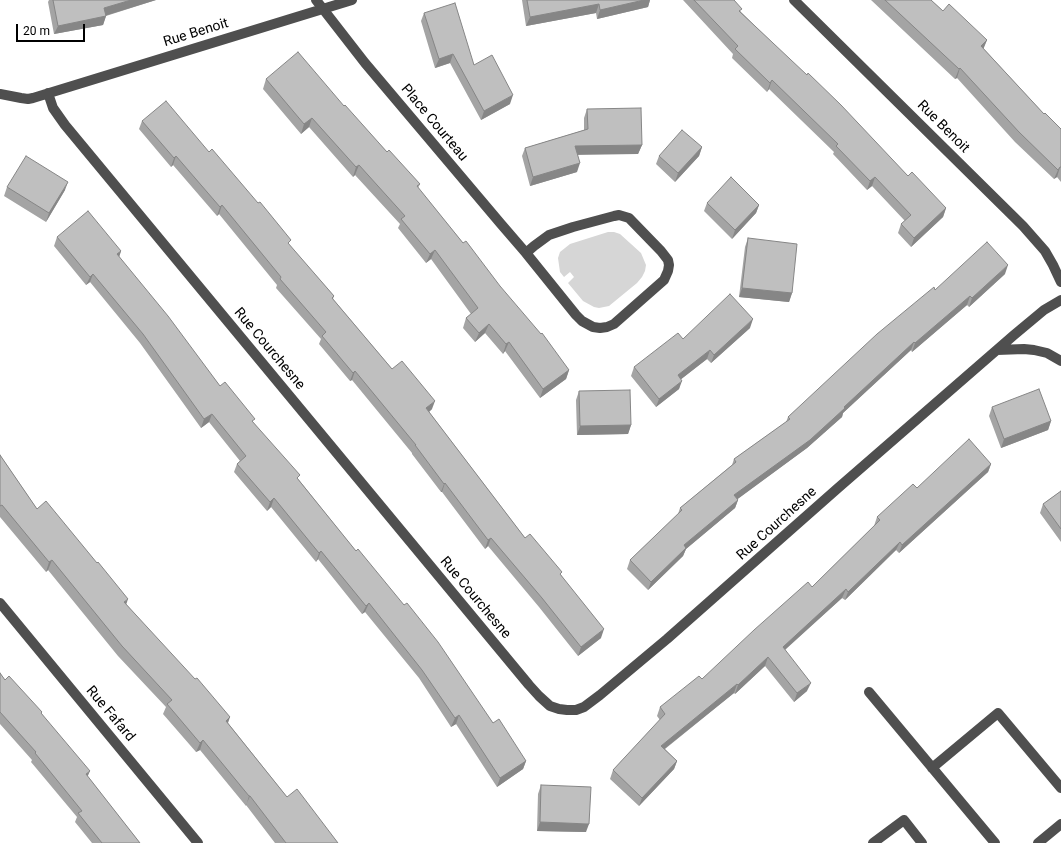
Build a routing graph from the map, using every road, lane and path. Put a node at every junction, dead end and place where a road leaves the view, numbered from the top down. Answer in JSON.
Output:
{"nodes":[{"id":1,"x":316,"y":0,"type":"edge"},
{"id":2,"x":352,"y":0,"type":"edge"},
{"id":3,"x":794,"y":0,"type":"edge"},
{"id":4,"x":324,"y":9,"type":"junction"},
{"id":5,"x":48,"y":93,"type":"junction"},
{"id":6,"x":0,"y":94,"type":"edge"},
{"id":7,"x":526,"y":253,"type":"junction"},
{"id":8,"x":1061,"y":282,"type":"edge"},
{"id":9,"x":1061,"y":300,"type":"edge"},
{"id":10,"x":997,"y":350,"type":"junction"},
{"id":11,"x":1061,"y":361,"type":"edge"},
{"id":12,"x":0,"y":603,"type":"edge"},
{"id":13,"x":869,"y":692,"type":"dead end"},
{"id":14,"x":932,"y":768,"type":"junction"},
{"id":15,"x":1061,"y":788,"type":"edge"},
{"id":16,"x":1061,"y":824,"type":"edge"},
{"id":17,"x":198,"y":843,"type":"edge"},
{"id":18,"x":874,"y":843,"type":"edge"},
{"id":19,"x":922,"y":843,"type":"edge"},
{"id":20,"x":994,"y":843,"type":"edge"},
{"id":21,"x":1038,"y":843,"type":"edge"}],
"edges":[{"from":1,"to":4,"type":"street","name":"Place Courteau"},
{"from":2,"to":4,"type":"street","name":"Rue Benoit"},
{"from":3,"to":8,"type":"street","name":"Rue Benoit"},
{"from":4,"to":5,"type":"street","name":"Rue Benoit"},
{"from":4,"to":7,"type":"street","name":"Place Courteau"},
{"from":5,"to":6,"type":"street"},
{"from":5,"to":10,"type":"street","name":"Rue Courchesne"},
{"from":7,"to":7,"type":"street","name":"Place Courteau"},
{"from":9,"to":10,"type":"street","name":"Rue Courchesne"},
{"from":10,"to":11,"type":"street"},
{"from":12,"to":17,"type":"street","name":"Rue Fafard"},
{"from":13,"to":14,"type":"street"},
{"from":14,"to":15,"type":"street"},
{"from":14,"to":20,"type":"street"},
{"from":16,"to":21,"type":"street"},
{"from":18,"to":19,"type":"street"}]}
